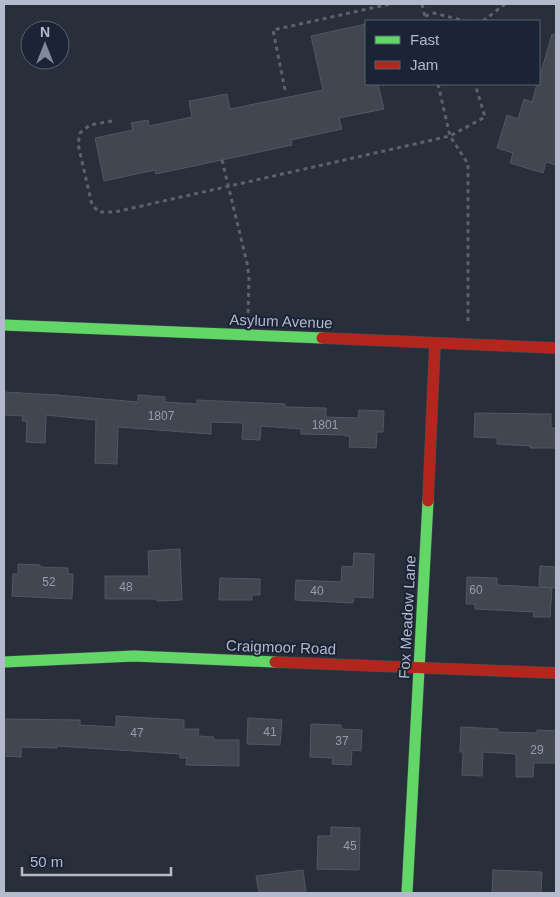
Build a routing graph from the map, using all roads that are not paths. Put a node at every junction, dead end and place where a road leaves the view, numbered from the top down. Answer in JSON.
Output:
{"nodes":[{"id":1,"x":4,"y":325,"type":"edge"},
{"id":2,"x":435,"y":343,"type":"junction"},
{"id":3,"x":556,"y":348,"type":"edge"},
{"id":4,"x":4,"y":662,"type":"edge"},
{"id":5,"x":420,"y":668,"type":"junction"},
{"id":6,"x":556,"y":673,"type":"edge"},
{"id":7,"x":407,"y":893,"type":"edge"}],
"edges":[{"from":1,"to":2,"type":"street","name":"Asylum Avenue"},
{"from":2,"to":3,"type":"street","name":"Asylum Avenue"},
{"from":2,"to":5,"type":"street","name":"Fox Meadow Lane"},
{"from":4,"to":5,"type":"street","name":"Craigmoor Road"},
{"from":5,"to":6,"type":"street","name":"Craigmoor Road"},
{"from":5,"to":7,"type":"street","name":"Fox Meadow Lane"}]}
